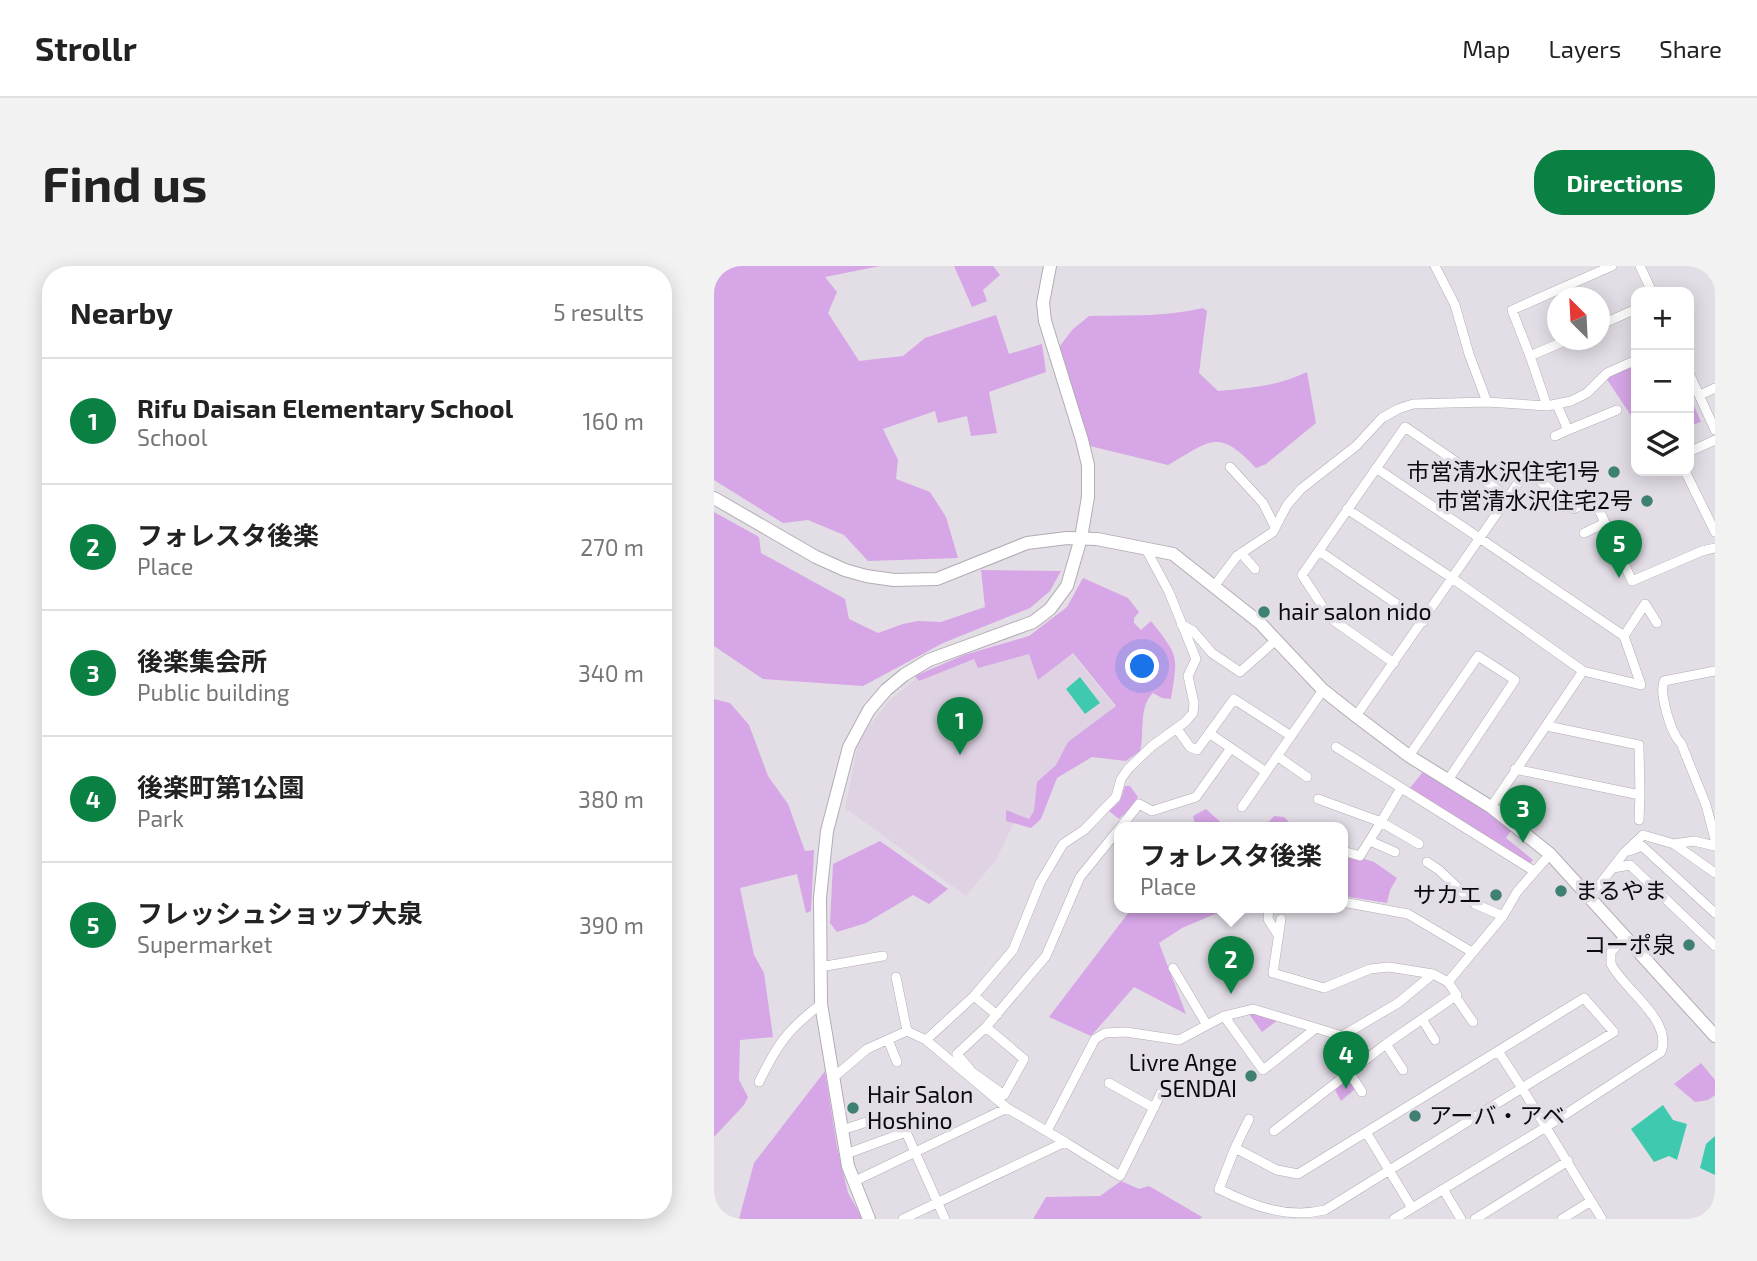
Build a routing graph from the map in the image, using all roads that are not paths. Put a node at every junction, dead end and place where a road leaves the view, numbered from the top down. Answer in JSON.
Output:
{"nodes":[{"id":1,"x":1050,"y":266,"type":"edge"},
{"id":2,"x":1435,"y":266,"type":"edge"},
{"id":3,"x":1612,"y":266,"type":"edge"},
{"id":4,"x":1640,"y":266,"type":"edge"},
{"id":5,"x":1649,"y":287,"type":"edge"},
{"id":6,"x":1631,"y":311,"type":"edge"},
{"id":7,"x":1610,"y":321,"type":"edge"},
{"id":8,"x":1547,"y":349,"type":"edge"},
{"id":9,"x":1530,"y":356,"type":"junction"},
{"id":10,"x":1631,"y":362,"type":"edge"},
{"id":11,"x":1694,"y":383,"type":"edge"},
{"id":12,"x":1715,"y":388,"type":"edge"},
{"id":13,"x":1700,"y":395,"type":"junction"},
{"id":14,"x":1487,"y":402,"type":"junction"},
{"id":15,"x":1557,"y":405,"type":"junction"},
{"id":16,"x":1547,"y":406,"type":"junction"},
{"id":17,"x":1617,"y":410,"type":"dead end"},
{"id":18,"x":1568,"y":430,"type":"junction"},
{"id":19,"x":1715,"y":430,"type":"edge"},
{"id":20,"x":1555,"y":436,"type":"dead end"},
{"id":21,"x":1715,"y":440,"type":"edge"},
{"id":22,"x":1694,"y":450,"type":"edge"},
{"id":23,"x":1230,"y":467,"type":"dead end"},
{"id":24,"x":1376,"y":468,"type":"junction"},
{"id":25,"x":1687,"y":476,"type":"edge"},
{"id":26,"x":1508,"y":498,"type":"junction"},
{"id":27,"x":714,"y":499,"type":"edge"},
{"id":28,"x":1347,"y":509,"type":"junction"},
{"id":29,"x":1605,"y":523,"type":"junction"},
{"id":30,"x":1275,"y":527,"type":"junction"},
{"id":31,"x":1715,"y":532,"type":"edge"},
{"id":32,"x":1584,"y":533,"type":"dead end"},
{"id":33,"x":1081,"y":538,"type":"junction"},
{"id":34,"x":1479,"y":539,"type":"junction"},
{"id":35,"x":1146,"y":548,"type":"junction"},
{"id":36,"x":1715,"y":548,"type":"edge"},
{"id":37,"x":1318,"y":551,"type":"junction"},
{"id":38,"x":1241,"y":553,"type":"junction"},
{"id":39,"x":1255,"y":569,"type":"dead end"},
{"id":40,"x":1452,"y":579,"type":"junction"},
{"id":41,"x":1214,"y":585,"type":"junction"},
{"id":42,"x":1423,"y":622,"type":"junction"},
{"id":43,"x":1657,"y":622,"type":"dead end"},
{"id":44,"x":1181,"y":624,"type":"junction"},
{"id":45,"x":1624,"y":636,"type":"junction"},
{"id":46,"x":1276,"y":640,"type":"junction"},
{"id":47,"x":1394,"y":663,"type":"junction"},
{"id":48,"x":1583,"y":671,"type":"junction"},
{"id":49,"x":1715,"y":671,"type":"edge"},
{"id":50,"x":1323,"y":690,"type":"junction"},
{"id":51,"x":1356,"y":716,"type":"junction"},
{"id":52,"x":1547,"y":726,"type":"junction"},
{"id":53,"x":1177,"y":729,"type":"junction"},
{"id":54,"x":1209,"y":733,"type":"junction"},
{"id":55,"x":1291,"y":736,"type":"junction"},
{"id":56,"x":1336,"y":747,"type":"dead end"},
{"id":57,"x":1231,"y":748,"type":"junction"},
{"id":58,"x":1277,"y":756,"type":"junction"},
{"id":59,"x":1409,"y":756,"type":"junction"},
{"id":60,"x":1515,"y":769,"type":"junction"},
{"id":61,"x":1266,"y":772,"type":"junction"},
{"id":62,"x":1307,"y":777,"type":"dead end"},
{"id":63,"x":1448,"y":780,"type":"junction"},
{"id":64,"x":1401,"y":788,"type":"junction"},
{"id":65,"x":1640,"y":795,"type":"junction"},
{"id":66,"x":1318,"y":799,"type":"dead end"},
{"id":67,"x":1242,"y":807,"type":"dead end"},
{"id":68,"x":1491,"y":807,"type":"junction"},
{"id":69,"x":1639,"y":820,"type":"dead end"},
{"id":70,"x":1124,"y":822,"type":"edge"},
{"id":71,"x":1381,"y":822,"type":"junction"},
{"id":72,"x":1114,"y":834,"type":"edge"},
{"id":73,"x":1715,"y":839,"type":"edge"},
{"id":74,"x":1370,"y":841,"type":"junction"},
{"id":75,"x":1419,"y":844,"type":"dead end"},
{"id":76,"x":1674,"y":844,"type":"junction"},
{"id":77,"x":1715,"y":846,"type":"edge"},
{"id":78,"x":1348,"y":852,"type":"edge"},
{"id":79,"x":1395,"y":852,"type":"dead end"},
{"id":80,"x":1624,"y":853,"type":"junction"},
{"id":81,"x":1550,"y":854,"type":"junction"},
{"id":82,"x":1427,"y":862,"type":"dead end"},
{"id":83,"x":1613,"y":868,"type":"junction"},
{"id":84,"x":1534,"y":871,"type":"junction"},
{"id":85,"x":1715,"y":873,"type":"edge"},
{"id":86,"x":1590,"y":897,"type":"junction"},
{"id":87,"x":1348,"y":903,"type":"edge"},
{"id":88,"x":1269,"y":913,"type":"edge"},
{"id":89,"x":1715,"y":913,"type":"edge"},
{"id":90,"x":1503,"y":916,"type":"junction"},
{"id":91,"x":1281,"y":919,"type":"dead end"},
{"id":92,"x":1278,"y":935,"type":"junction"},
{"id":93,"x":1625,"y":936,"type":"junction"},
{"id":94,"x":1715,"y":946,"type":"edge"},
{"id":95,"x":1472,"y":953,"type":"junction"},
{"id":96,"x":883,"y":956,"type":"dead end"},
{"id":97,"x":820,"y":967,"type":"junction"},
{"id":98,"x":1173,"y":968,"type":"dead end"},
{"id":99,"x":1433,"y":974,"type":"junction"},
{"id":100,"x":896,"y":977,"type":"dead end"},
{"id":101,"x":1448,"y":982,"type":"junction"},
{"id":102,"x":974,"y":996,"type":"junction"},
{"id":103,"x":1455,"y":996,"type":"junction"},
{"id":104,"x":821,"y":1004,"type":"junction"},
{"id":105,"x":997,"y":1016,"type":"junction"},
{"id":106,"x":1224,"y":1016,"type":"junction"},
{"id":107,"x":1422,"y":1019,"type":"junction"},
{"id":108,"x":1473,"y":1022,"type":"dead end"},
{"id":109,"x":1207,"y":1025,"type":"junction"},
{"id":110,"x":986,"y":1027,"type":"junction"},
{"id":111,"x":1315,"y":1028,"type":"junction"},
{"id":112,"x":907,"y":1031,"type":"junction"},
{"id":113,"x":1715,"y":1036,"type":"edge"},
{"id":114,"x":888,"y":1040,"type":"junction"},
{"id":115,"x":926,"y":1040,"type":"junction"},
{"id":116,"x":1435,"y":1040,"type":"dead end"},
{"id":117,"x":1386,"y":1044,"type":"junction"},
{"id":118,"x":1498,"y":1051,"type":"junction"},
{"id":119,"x":897,"y":1062,"type":"dead end"},
{"id":120,"x":1403,"y":1070,"type":"dead end"},
{"id":121,"x":1349,"y":1072,"type":"junction"},
{"id":122,"x":834,"y":1077,"type":"junction"},
{"id":123,"x":759,"y":1082,"type":"dead end"},
{"id":124,"x":1109,"y":1083,"type":"dead end"},
{"id":125,"x":1522,"y":1088,"type":"junction"},
{"id":126,"x":1161,"y":1093,"type":"dead end"},
{"id":127,"x":1362,"y":1093,"type":"dead end"},
{"id":128,"x":1007,"y":1108,"type":"junction"},
{"id":129,"x":1154,"y":1108,"type":"junction"},
{"id":130,"x":1249,"y":1119,"type":"dead end"},
{"id":131,"x":873,"y":1120,"type":"dead end"},
{"id":132,"x":1546,"y":1127,"type":"junction"},
{"id":133,"x":842,"y":1130,"type":"junction"},
{"id":134,"x":1047,"y":1131,"type":"junction"},
{"id":135,"x":1274,"y":1131,"type":"dead end"},
{"id":136,"x":1366,"y":1132,"type":"junction"},
{"id":137,"x":1065,"y":1142,"type":"junction"},
{"id":138,"x":1235,"y":1148,"type":"junction"},
{"id":139,"x":914,"y":1153,"type":"junction"},
{"id":140,"x":846,"y":1154,"type":"junction"},
{"id":141,"x":1568,"y":1161,"type":"junction"},
{"id":142,"x":1389,"y":1171,"type":"junction"},
{"id":143,"x":853,"y":1182,"type":"junction"},
{"id":144,"x":1443,"y":1189,"type":"junction"},
{"id":145,"x":1591,"y":1201,"type":"junction"},
{"id":146,"x":937,"y":1203,"type":"junction"},
{"id":147,"x":1412,"y":1208,"type":"junction"},
{"id":148,"x":1490,"y":1215,"type":"edge"},
{"id":149,"x":869,"y":1219,"type":"edge"},
{"id":150,"x":903,"y":1219,"type":"edge"},
{"id":151,"x":945,"y":1219,"type":"edge"},
{"id":152,"x":1394,"y":1219,"type":"edge"},
{"id":153,"x":1461,"y":1219,"type":"edge"},
{"id":154,"x":1475,"y":1219,"type":"edge"},
{"id":155,"x":1562,"y":1219,"type":"edge"},
{"id":156,"x":1602,"y":1219,"type":"edge"}],
"edges":[{"from":1,"to":33,"type":"street"},
{"from":2,"to":14,"type":"street"},
{"from":3,"to":9,"type":"street"},
{"from":4,"to":5,"type":"street"},
{"from":6,"to":7,"type":"street"},
{"from":8,"to":9,"type":"street"},
{"from":9,"to":16,"type":"street"},
{"from":10,"to":15,"type":"street"},
{"from":11,"to":13,"type":"street"},
{"from":12,"to":13,"type":"street"},
{"from":13,"to":19,"type":"street"},
{"from":14,"to":16,"type":"street"},
{"from":14,"to":30,"type":"street"},
{"from":15,"to":16,"type":"street"},
{"from":15,"to":18,"type":"street"},
{"from":17,"to":18,"type":"street"},
{"from":18,"to":20,"type":"street"},
{"from":21,"to":22,"type":"street"},
{"from":23,"to":30,"type":"street"},
{"from":24,"to":26,"type":"street"},
{"from":24,"to":28,"type":"street"},
{"from":24,"to":34,"type":"street"},
{"from":25,"to":31,"type":"street"},
{"from":26,"to":29,"type":"street"},
{"from":26,"to":34,"type":"street"},
{"from":27,"to":33,"type":"street"},
{"from":28,"to":37,"type":"street"},
{"from":28,"to":40,"type":"street"},
{"from":29,"to":32,"type":"street"},
{"from":29,"to":36,"type":"street"},
{"from":30,"to":38,"type":"street"},
{"from":33,"to":35,"type":"street"},
{"from":33,"to":97,"type":"street"},
{"from":34,"to":40,"type":"street"},
{"from":34,"to":45,"type":"street"},
{"from":35,"to":41,"type":"street"},
{"from":35,"to":44,"type":"street"},
{"from":37,"to":42,"type":"street"},
{"from":37,"to":47,"type":"street"},
{"from":38,"to":39,"type":"street"},
{"from":38,"to":41,"type":"street"},
{"from":40,"to":42,"type":"street"},
{"from":40,"to":48,"type":"street"},
{"from":41,"to":46,"type":"street"},
{"from":42,"to":47,"type":"street"},
{"from":43,"to":45,"type":"street"},
{"from":44,"to":46,"type":"street"},
{"from":44,"to":53,"type":"street"},
{"from":45,"to":48,"type":"street"},
{"from":46,"to":50,"type":"street"},
{"from":47,"to":51,"type":"street"},
{"from":48,"to":52,"type":"street"},
{"from":49,"to":73,"type":"street"},
{"from":50,"to":51,"type":"street"},
{"from":50,"to":55,"type":"street"},
{"from":51,"to":59,"type":"street"},
{"from":52,"to":60,"type":"street"},
{"from":52,"to":65,"type":"street"},
{"from":53,"to":54,"type":"street"},
{"from":53,"to":102,"type":"street"},
{"from":54,"to":55,"type":"street"},
{"from":54,"to":57,"type":"street"},
{"from":55,"to":58,"type":"street"},
{"from":56,"to":64,"type":"street"},
{"from":57,"to":61,"type":"street"},
{"from":57,"to":70,"type":"street"},
{"from":58,"to":61,"type":"street"},
{"from":58,"to":62,"type":"street"},
{"from":59,"to":63,"type":"street"},
{"from":59,"to":63,"type":"street"},
{"from":60,"to":65,"type":"street"},
{"from":60,"to":68,"type":"street"},
{"from":61,"to":67,"type":"street"},
{"from":63,"to":68,"type":"street"},
{"from":64,"to":71,"type":"street"},
{"from":64,"to":84,"type":"street"},
{"from":65,"to":69,"type":"street"},
{"from":66,"to":71,"type":"street"},
{"from":68,"to":81,"type":"street"},
{"from":71,"to":74,"type":"street"},
{"from":71,"to":75,"type":"street"},
{"from":72,"to":105,"type":"street"},
{"from":74,"to":78,"type":"street"},
{"from":74,"to":79,"type":"street"},
{"from":76,"to":77,"type":"street"},
{"from":76,"to":80,"type":"street"},
{"from":76,"to":85,"type":"street"},
{"from":80,"to":83,"type":"street"},
{"from":80,"to":89,"type":"street"},
{"from":81,"to":84,"type":"street"},
{"from":81,"to":86,"type":"street"},
{"from":82,"to":90,"type":"street"},
{"from":83,"to":86,"type":"street"},
{"from":83,"to":94,"type":"street"},
{"from":84,"to":90,"type":"street"},
{"from":86,"to":93,"type":"street"},
{"from":87,"to":95,"type":"street"},
{"from":88,"to":92,"type":"street"},
{"from":90,"to":95,"type":"street"},
{"from":91,"to":92,"type":"street"},
{"from":92,"to":99,"type":"street"},
{"from":93,"to":113,"type":"street"},
{"from":93,"to":132,"type":"street"},
{"from":95,"to":101,"type":"street"},
{"from":96,"to":97,"type":"street"},
{"from":97,"to":104,"type":"street"},
{"from":98,"to":109,"type":"street"},
{"from":99,"to":101,"type":"street"},
{"from":99,"to":111,"type":"street"},
{"from":100,"to":112,"type":"street"},
{"from":101,"to":103,"type":"street"},
{"from":102,"to":105,"type":"street"},
{"from":102,"to":115,"type":"street"},
{"from":103,"to":107,"type":"street"},
{"from":103,"to":108,"type":"street"},
{"from":104,"to":122,"type":"street"},
{"from":104,"to":123,"type":"street"},
{"from":105,"to":110,"type":"street"},
{"from":106,"to":109,"type":"street"},
{"from":106,"to":111,"type":"street"},
{"from":106,"to":111,"type":"street"},
{"from":107,"to":116,"type":"street"},
{"from":107,"to":117,"type":"street"},
{"from":109,"to":134,"type":"street"},
{"from":110,"to":110,"type":"street"},
{"from":112,"to":114,"type":"street"},
{"from":112,"to":115,"type":"street"},
{"from":114,"to":119,"type":"street"},
{"from":114,"to":122,"type":"street"},
{"from":115,"to":128,"type":"street"},
{"from":117,"to":120,"type":"street"},
{"from":117,"to":121,"type":"street"},
{"from":118,"to":125,"type":"street"},
{"from":118,"to":125,"type":"street"},
{"from":118,"to":136,"type":"street"},
{"from":121,"to":127,"type":"street"},
{"from":121,"to":135,"type":"street"},
{"from":122,"to":133,"type":"street"},
{"from":124,"to":129,"type":"street"},
{"from":125,"to":132,"type":"street"},
{"from":125,"to":142,"type":"street"},
{"from":126,"to":129,"type":"street"},
{"from":128,"to":134,"type":"street"},
{"from":128,"to":139,"type":"street"},
{"from":129,"to":137,"type":"street"},
{"from":130,"to":138,"type":"street"},
{"from":131,"to":133,"type":"street"},
{"from":132,"to":141,"type":"street"},
{"from":132,"to":144,"type":"street"},
{"from":133,"to":140,"type":"street"},
{"from":134,"to":137,"type":"street"},
{"from":136,"to":138,"type":"street"},
{"from":136,"to":142,"type":"street"},
{"from":137,"to":146,"type":"street"},
{"from":138,"to":142,"type":"street"},
{"from":139,"to":140,"type":"street"},
{"from":139,"to":143,"type":"street"},
{"from":139,"to":146,"type":"street"},
{"from":140,"to":143,"type":"street"},
{"from":141,"to":145,"type":"street"},
{"from":141,"to":148,"type":"street"},
{"from":142,"to":147,"type":"street"},
{"from":143,"to":149,"type":"street"},
{"from":144,"to":147,"type":"street"},
{"from":144,"to":153,"type":"street"},
{"from":145,"to":155,"type":"street"},
{"from":145,"to":156,"type":"street"},
{"from":146,"to":150,"type":"street"},
{"from":146,"to":151,"type":"street"},
{"from":147,"to":152,"type":"street"},
{"from":148,"to":154,"type":"street"}]}
